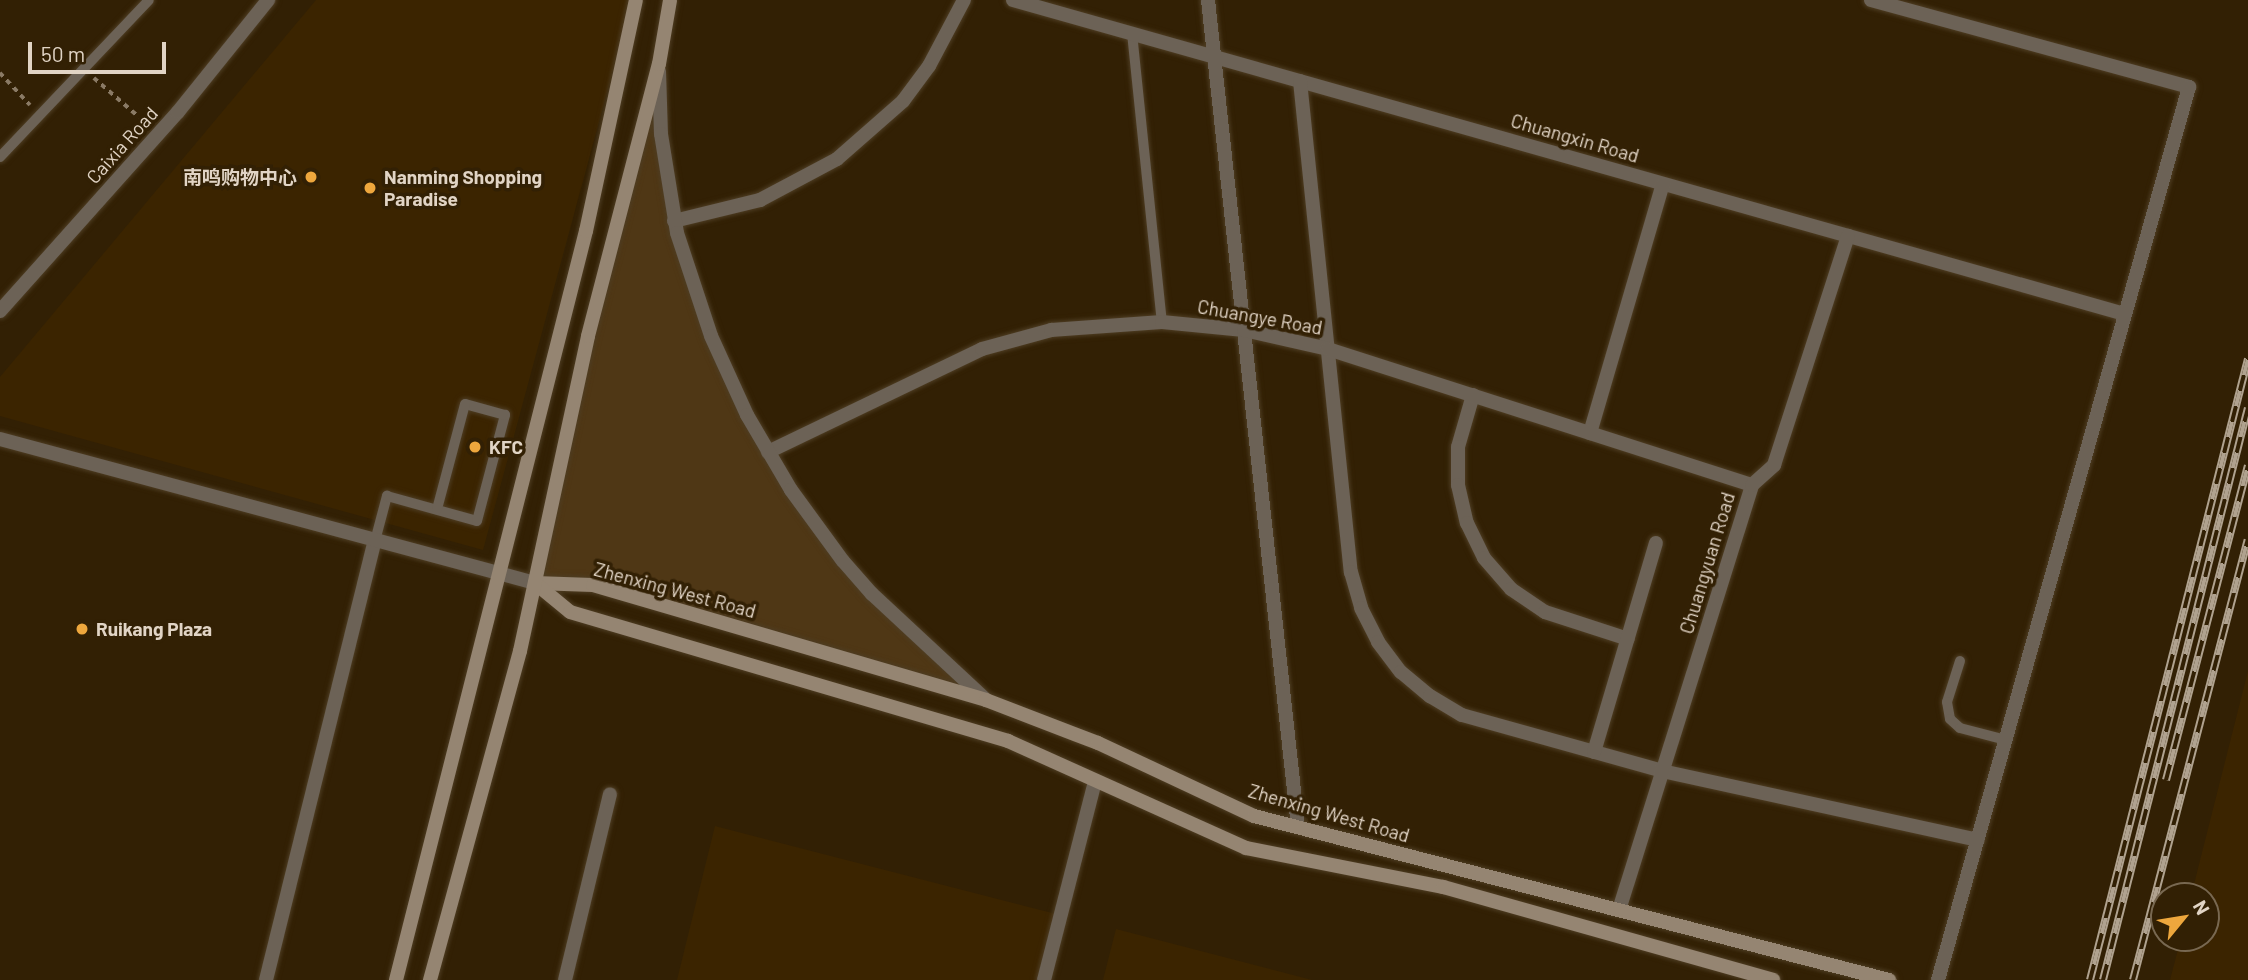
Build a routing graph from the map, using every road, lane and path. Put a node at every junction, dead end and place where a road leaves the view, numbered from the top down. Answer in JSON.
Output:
{"nodes":[{"id":1,"x":149,"y":0,"type":"edge"},
{"id":2,"x":268,"y":0,"type":"edge"},
{"id":3,"x":636,"y":0,"type":"edge"},
{"id":4,"x":670,"y":0,"type":"edge"},
{"id":5,"x":964,"y":0,"type":"edge"},
{"id":6,"x":1013,"y":0,"type":"edge"},
{"id":7,"x":1208,"y":0,"type":"edge"},
{"id":8,"x":1871,"y":0,"type":"edge"},
{"id":9,"x":1132,"y":33,"type":"junction"},
{"id":10,"x":1214,"y":57,"type":"junction"},
{"id":11,"x":659,"y":64,"type":"junction"},
{"id":12,"x":84,"y":70,"type":"junction"},
{"id":13,"x":0,"y":74,"type":"edge"},
{"id":14,"x":1300,"y":80,"type":"junction"},
{"id":15,"x":38,"y":114,"type":"junction"},
{"id":16,"x":159,"y":134,"type":"junction"},
{"id":17,"x":0,"y":157,"type":"edge"},
{"id":18,"x":1664,"y":184,"type":"junction"},
{"id":19,"x":674,"y":221,"type":"junction"},
{"id":20,"x":1848,"y":236,"type":"junction"},
{"id":21,"x":0,"y":311,"type":"edge"},
{"id":22,"x":2125,"y":314,"type":"junction"},
{"id":23,"x":1162,"y":322,"type":"junction"},
{"id":24,"x":1244,"y":330,"type":"junction"},
{"id":25,"x":1328,"y":349,"type":"junction"},
{"id":26,"x":1473,"y":395,"type":"junction"},
{"id":27,"x":1590,"y":433,"type":"junction"},
{"id":28,"x":0,"y":439,"type":"edge"},
{"id":29,"x":768,"y":452,"type":"junction"},
{"id":30,"x":1752,"y":485,"type":"junction"},
{"id":31,"x":437,"y":509,"type":"junction"},
{"id":32,"x":375,"y":541,"type":"junction"},
{"id":33,"x":1656,"y":543,"type":"dead end"},
{"id":34,"x":497,"y":576,"type":"junction"},
{"id":35,"x":535,"y":583,"type":"junction"},
{"id":36,"x":1628,"y":639,"type":"junction"},
{"id":37,"x":1960,"y":661,"type":"dead end"},
{"id":38,"x":986,"y":700,"type":"junction"},
{"id":39,"x":2006,"y":740,"type":"junction"},
{"id":40,"x":1594,"y":752,"type":"junction"},
{"id":41,"x":1662,"y":771,"type":"junction"},
{"id":42,"x":1095,"y":781,"type":"junction"},
{"id":43,"x":610,"y":794,"type":"dead end"},
{"id":44,"x":1298,"y":827,"type":"junction"},
{"id":45,"x":1978,"y":840,"type":"junction"},
{"id":46,"x":1619,"y":910,"type":"junction"},
{"id":47,"x":266,"y":980,"type":"edge"},
{"id":48,"x":396,"y":980,"type":"edge"},
{"id":49,"x":430,"y":980,"type":"edge"},
{"id":50,"x":565,"y":980,"type":"edge"},
{"id":51,"x":1044,"y":980,"type":"edge"},
{"id":52,"x":1773,"y":980,"type":"edge"},
{"id":53,"x":1889,"y":980,"type":"edge"},
{"id":54,"x":1938,"y":980,"type":"edge"}],
"edges":[{"from":1,"to":12,"type":"lane"},
{"from":2,"to":16,"type":"street","name":"Caixia Road"},
{"from":3,"to":34,"type":"main road"},
{"from":4,"to":11,"type":"main road"},
{"from":5,"to":19,"type":"street"},
{"from":6,"to":9,"type":"street","name":"Chuangxin Road"},
{"from":7,"to":10,"type":"street"},
{"from":8,"to":22,"type":"street"},
{"from":9,"to":10,"type":"street","name":"Chuangxin Road"},
{"from":9,"to":23,"type":"lane"},
{"from":10,"to":14,"type":"street","name":"Chuangxin Road"},
{"from":10,"to":24,"type":"street"},
{"from":11,"to":19,"type":"street"},
{"from":11,"to":35,"type":"main road"},
{"from":12,"to":15,"type":"lane"},
{"from":12,"to":16,"type":"path"},
{"from":13,"to":15,"type":"path"},
{"from":14,"to":18,"type":"street","name":"Chuangxin Road"},
{"from":14,"to":25,"type":"street"},
{"from":15,"to":17,"type":"lane"},
{"from":16,"to":21,"type":"street","name":"Caixia Road"},
{"from":18,"to":20,"type":"street","name":"Chuangxin Road"},
{"from":18,"to":27,"type":"street"},
{"from":19,"to":29,"type":"street"},
{"from":20,"to":22,"type":"street","name":"Chuangxin Road"},
{"from":20,"to":30,"type":"street","name":"Chuangyuan Road"},
{"from":22,"to":39,"type":"street"},
{"from":23,"to":24,"type":"street","name":"Chuangye Road"},
{"from":23,"to":29,"type":"street","name":"Chuangye Road"},
{"from":24,"to":25,"type":"street","name":"Chuangye Road"},
{"from":24,"to":44,"type":"street"},
{"from":25,"to":26,"type":"street","name":"Chuangye Road"},
{"from":25,"to":40,"type":"street"},
{"from":26,"to":27,"type":"street","name":"Chuangye Road"},
{"from":26,"to":36,"type":"street"},
{"from":27,"to":30,"type":"street","name":"Chuangye Road"},
{"from":28,"to":32,"type":"street"},
{"from":29,"to":38,"type":"street"},
{"from":30,"to":41,"type":"street","name":"Chuangyuan Road"},
{"from":31,"to":31,"type":"lane"},
{"from":31,"to":32,"type":"lane"},
{"from":32,"to":34,"type":"street"},
{"from":32,"to":47,"type":"street"},
{"from":33,"to":36,"type":"street"},
{"from":34,"to":35,"type":"street"},
{"from":34,"to":48,"type":"main road"},
{"from":35,"to":38,"type":"main road","name":"Zhenxing West Road"},
{"from":35,"to":42,"type":"main road"},
{"from":35,"to":49,"type":"main road"},
{"from":36,"to":40,"type":"street"},
{"from":37,"to":39,"type":"lane"},
{"from":38,"to":44,"type":"main road","name":"Zhenxing West Road"},
{"from":39,"to":45,"type":"street"},
{"from":40,"to":41,"type":"street"},
{"from":41,"to":45,"type":"street"},
{"from":41,"to":46,"type":"street","name":"Chuangyuan Road"},
{"from":42,"to":51,"type":"street"},
{"from":42,"to":52,"type":"main road"},
{"from":43,"to":50,"type":"street"},
{"from":44,"to":46,"type":"main road","name":"Zhenxing West Road"},
{"from":45,"to":54,"type":"street"},
{"from":46,"to":53,"type":"main road","name":"Zhenxing West Road"}]}
